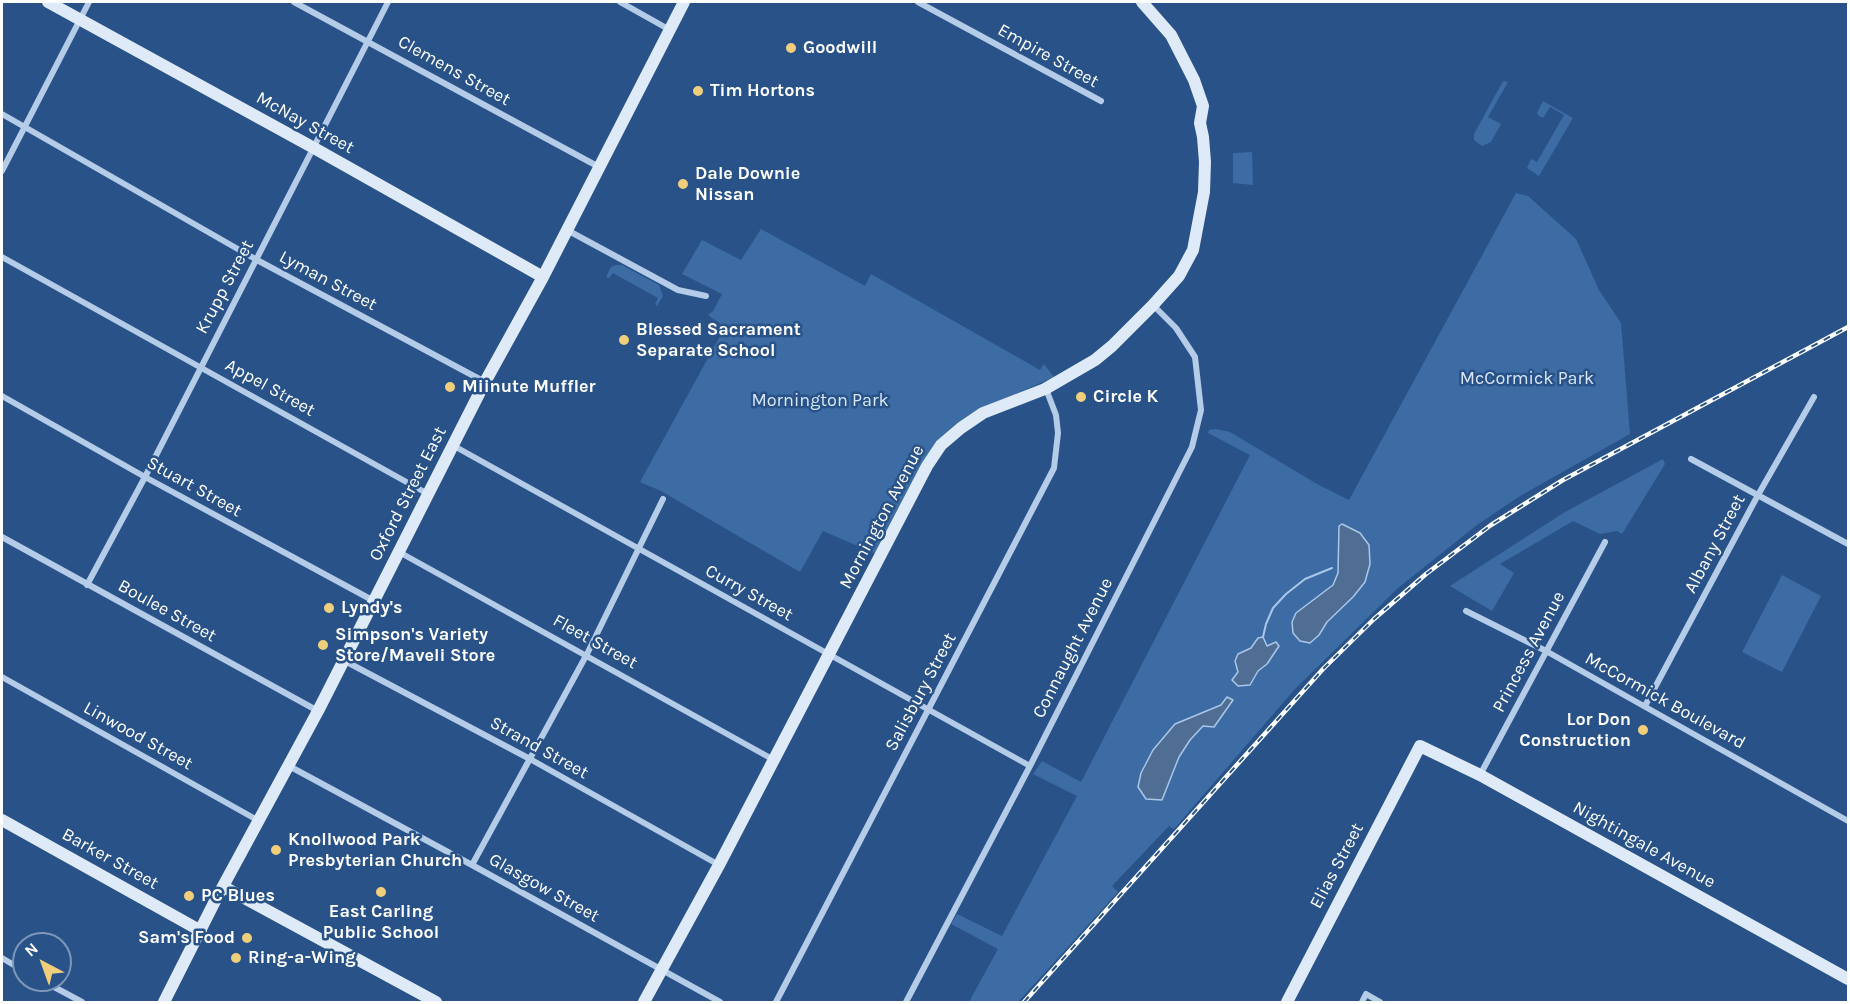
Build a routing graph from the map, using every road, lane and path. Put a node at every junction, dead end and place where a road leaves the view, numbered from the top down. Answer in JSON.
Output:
{"nodes":[{"id":1,"x":48,"y":2,"type":"edge"},
{"id":2,"x":89,"y":2,"type":"edge"},
{"id":3,"x":294,"y":2,"type":"edge"},
{"id":4,"x":388,"y":2,"type":"edge"},
{"id":5,"x":620,"y":2,"type":"edge"},
{"id":6,"x":684,"y":2,"type":"edge"},
{"id":7,"x":918,"y":2,"type":"edge"},
{"id":8,"x":1142,"y":2,"type":"edge"},
{"id":9,"x":81,"y":19,"type":"junction"},
{"id":10,"x":670,"y":30,"type":"junction"},
{"id":11,"x":368,"y":42,"type":"junction"},
{"id":12,"x":1101,"y":102,"type":"dead end"},
{"id":13,"x":2,"y":114,"type":"edge"},
{"id":14,"x":24,"y":126,"type":"junction"},
{"id":15,"x":314,"y":148,"type":"junction"},
{"id":16,"x":599,"y":167,"type":"junction"},
{"id":17,"x":2,"y":171,"type":"edge"},
{"id":18,"x":567,"y":230,"type":"junction"},
{"id":19,"x":2,"y":257,"type":"edge"},
{"id":20,"x":256,"y":260,"type":"junction"},
{"id":21,"x":543,"y":277,"type":"junction"},
{"id":22,"x":706,"y":296,"type":"dead end"},
{"id":23,"x":1153,"y":305,"type":"junction"},
{"id":24,"x":200,"y":366,"type":"junction"},
{"id":25,"x":485,"y":382,"type":"junction"},
{"id":26,"x":1045,"y":389,"type":"junction"},
{"id":27,"x":2,"y":396,"type":"edge"},
{"id":28,"x":1814,"y":397,"type":"dead end"},
{"id":29,"x":454,"y":446,"type":"junction"},
{"id":30,"x":1691,"y":459,"type":"dead end"},
{"id":31,"x":145,"y":477,"type":"junction"},
{"id":32,"x":429,"y":495,"type":"junction"},
{"id":33,"x":1758,"y":495,"type":"junction"},
{"id":34,"x":663,"y":499,"type":"dead end"},
{"id":35,"x":2,"y":537,"type":"edge"},
{"id":36,"x":1605,"y":542,"type":"dead end"},
{"id":37,"x":1848,"y":544,"type":"edge"},
{"id":38,"x":640,"y":549,"type":"junction"},
{"id":39,"x":399,"y":552,"type":"junction"},
{"id":40,"x":87,"y":585,"type":"junction"},
{"id":41,"x":374,"y":601,"type":"junction"},
{"id":42,"x":1466,"y":611,"type":"dead end"},
{"id":43,"x":1546,"y":651,"type":"junction"},
{"id":44,"x":587,"y":654,"type":"junction"},
{"id":45,"x":829,"y":654,"type":"junction"},
{"id":46,"x":343,"y":660,"type":"junction"},
{"id":47,"x":2,"y":677,"type":"edge"},
{"id":48,"x":1645,"y":706,"type":"junction"},
{"id":49,"x":928,"y":710,"type":"junction"},
{"id":50,"x":318,"y":711,"type":"junction"},
{"id":51,"x":1420,"y":746,"type":"joint"},
{"id":52,"x":530,"y":759,"type":"junction"},
{"id":53,"x":774,"y":760,"type":"junction"},
{"id":54,"x":289,"y":766,"type":"junction"},
{"id":55,"x":1030,"y":766,"type":"junction"},
{"id":56,"x":1480,"y":775,"type":"junction"},
{"id":57,"x":2,"y":820,"type":"edge"},
{"id":58,"x":260,"y":821,"type":"junction"},
{"id":59,"x":1848,"y":821,"type":"edge"},
{"id":60,"x":472,"y":865,"type":"junction"},
{"id":61,"x":719,"y":866,"type":"junction"},
{"id":62,"x":224,"y":887,"type":"junction"},
{"id":63,"x":201,"y":931,"type":"junction"},
{"id":64,"x":662,"y":971,"type":"junction"},
{"id":65,"x":1848,"y":979,"type":"edge"},
{"id":66,"x":63,"y":992,"type":"edge"},
{"id":67,"x":82,"y":1002,"type":"edge"},
{"id":68,"x":164,"y":1002,"type":"edge"},
{"id":69,"x":436,"y":1002,"type":"edge"},
{"id":70,"x":644,"y":1002,"type":"edge"},
{"id":71,"x":720,"y":1002,"type":"edge"},
{"id":72,"x":776,"y":1002,"type":"edge"},
{"id":73,"x":906,"y":1002,"type":"edge"},
{"id":74,"x":1287,"y":1002,"type":"edge"},
{"id":75,"x":1362,"y":1002,"type":"edge"},
{"id":76,"x":1380,"y":1002,"type":"edge"}],
"edges":[{"from":1,"to":9,"type":"street","name":"McNay Street"},
{"from":2,"to":9,"type":"street"},
{"from":3,"to":11,"type":"street","name":"Clemens Street"},
{"from":4,"to":11,"type":"street","name":"Krupp Street"},
{"from":5,"to":10,"type":"street"},
{"from":6,"to":10,"type":"street","name":"Oxford Street East"},
{"from":7,"to":12,"type":"street","name":"Empire Street"},
{"from":8,"to":23,"type":"street","name":"Mornington Avenue"},
{"from":9,"to":14,"type":"street"},
{"from":9,"to":15,"type":"street","name":"McNay Street"},
{"from":10,"to":16,"type":"street","name":"Oxford Street East"},
{"from":11,"to":15,"type":"street","name":"Krupp Street"},
{"from":11,"to":16,"type":"street","name":"Clemens Street"},
{"from":13,"to":14,"type":"street","name":"Lyman Street"},
{"from":14,"to":17,"type":"street"},
{"from":14,"to":20,"type":"street","name":"Lyman Street"},
{"from":15,"to":20,"type":"street","name":"Krupp Street"},
{"from":15,"to":21,"type":"street","name":"McNay Street"},
{"from":16,"to":18,"type":"street","name":"Oxford Street East"},
{"from":18,"to":21,"type":"street","name":"Oxford Street East"},
{"from":18,"to":22,"type":"street"},
{"from":19,"to":24,"type":"street","name":"Appel Street"},
{"from":20,"to":24,"type":"street","name":"Krupp Street"},
{"from":20,"to":25,"type":"street","name":"Lyman Street"},
{"from":21,"to":25,"type":"street","name":"Oxford Street East"},
{"from":23,"to":26,"type":"street","name":"Mornington Avenue"},
{"from":23,"to":55,"type":"street","name":"Connaught Avenue"},
{"from":24,"to":31,"type":"street","name":"Krupp Street"},
{"from":24,"to":32,"type":"street","name":"Appel Street"},
{"from":25,"to":29,"type":"street","name":"Oxford Street East"},
{"from":26,"to":45,"type":"street","name":"Mornington Avenue"},
{"from":26,"to":49,"type":"street","name":"Salisbury Street"},
{"from":27,"to":31,"type":"street","name":"Stuart Street"},
{"from":28,"to":33,"type":"street","name":"Albany Street"},
{"from":29,"to":32,"type":"street","name":"Oxford Street East"},
{"from":29,"to":38,"type":"street","name":"Curry Street"},
{"from":30,"to":33,"type":"street"},
{"from":31,"to":40,"type":"street","name":"Krupp Street"},
{"from":31,"to":41,"type":"street","name":"Stuart Street"},
{"from":32,"to":39,"type":"street","name":"Oxford Street East"},
{"from":33,"to":37,"type":"street"},
{"from":33,"to":48,"type":"street","name":"Albany Street"},
{"from":34,"to":38,"type":"street"},
{"from":35,"to":40,"type":"street","name":"Boulee Street"},
{"from":36,"to":43,"type":"street","name":"Princess Avenue"},
{"from":38,"to":44,"type":"street"},
{"from":38,"to":45,"type":"street","name":"Curry Street"},
{"from":39,"to":41,"type":"street","name":"Oxford Street East"},
{"from":39,"to":44,"type":"street","name":"Fleet Street"},
{"from":40,"to":50,"type":"street","name":"Boulee Street"},
{"from":41,"to":46,"type":"street","name":"Oxford Street East"},
{"from":42,"to":43,"type":"street","name":"McCormick Boulevard"},
{"from":43,"to":48,"type":"street","name":"McCormick Boulevard"},
{"from":43,"to":56,"type":"street","name":"Princess Avenue"},
{"from":44,"to":52,"type":"street"},
{"from":44,"to":53,"type":"street","name":"Fleet Street"},
{"from":45,"to":49,"type":"street","name":"Curry Street"},
{"from":45,"to":53,"type":"street","name":"Mornington Avenue"},
{"from":46,"to":50,"type":"street","name":"Oxford Street East"},
{"from":46,"to":52,"type":"street","name":"Strand Street"},
{"from":47,"to":58,"type":"street","name":"Linwood Street"},
{"from":48,"to":59,"type":"street","name":"McCormick Boulevard"},
{"from":49,"to":55,"type":"street","name":"Curry Street"},
{"from":49,"to":72,"type":"street","name":"Salisbury Street"},
{"from":50,"to":54,"type":"street","name":"Oxford Street East"},
{"from":51,"to":56,"type":"street","name":"Nightingale Avenue"},
{"from":51,"to":74,"type":"street","name":"Elias Street"},
{"from":52,"to":60,"type":"street"},
{"from":52,"to":61,"type":"street","name":"Strand Street"},
{"from":53,"to":61,"type":"street","name":"Mornington Avenue"},
{"from":54,"to":58,"type":"street","name":"Oxford Street East"},
{"from":54,"to":60,"type":"street","name":"Glasgow Street"},
{"from":55,"to":73,"type":"street","name":"Connaught Avenue"},
{"from":56,"to":65,"type":"street","name":"Nightingale Avenue"},
{"from":57,"to":63,"type":"street","name":"Barker Street"},
{"from":58,"to":62,"type":"street","name":"Oxford Street East"},
{"from":60,"to":64,"type":"street","name":"Glasgow Street"},
{"from":61,"to":64,"type":"street","name":"Mornington Avenue"},
{"from":62,"to":63,"type":"street","name":"Oxford Street East"},
{"from":62,"to":69,"type":"street"},
{"from":63,"to":68,"type":"street","name":"Oxford Street East"},
{"from":64,"to":70,"type":"street","name":"Mornington Avenue"},
{"from":64,"to":71,"type":"street","name":"Glasgow Street"},
{"from":66,"to":67,"type":"street"},
{"from":75,"to":76,"type":"street"}]}
